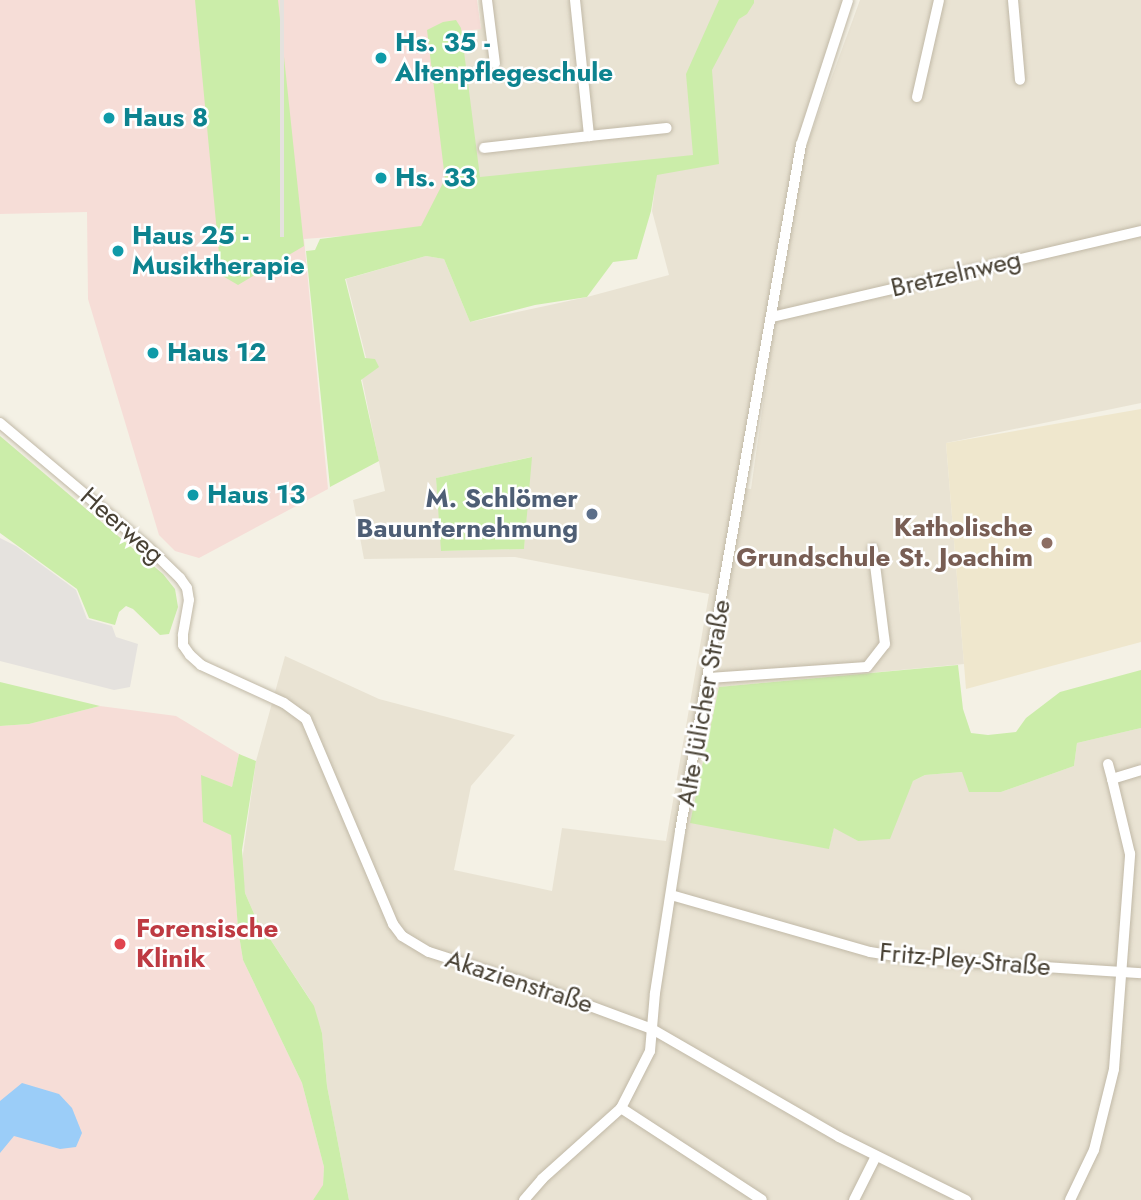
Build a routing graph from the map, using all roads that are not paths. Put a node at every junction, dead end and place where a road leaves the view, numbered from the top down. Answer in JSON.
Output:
{"nodes":[{"id":1,"x":487,"y":0,"type":"edge"},
{"id":2,"x":575,"y":0,"type":"edge"},
{"id":3,"x":848,"y":0,"type":"edge"},
{"id":4,"x":939,"y":0,"type":"edge"},
{"id":5,"x":1013,"y":0,"type":"edge"},
{"id":6,"x":495,"y":64,"type":"dead end"},
{"id":7,"x":1020,"y":80,"type":"dead end"},
{"id":8,"x":917,"y":97,"type":"dead end"},
{"id":9,"x":667,"y":128,"type":"dead end"},
{"id":10,"x":589,"y":136,"type":"junction"},
{"id":11,"x":484,"y":148,"type":"dead end"},
{"id":12,"x":1141,"y":231,"type":"edge"},
{"id":13,"x":772,"y":317,"type":"junction"},
{"id":14,"x":0,"y":423,"type":"edge"},
{"id":15,"x":873,"y":549,"type":"dead end"},
{"id":16,"x":190,"y":655,"type":"joint"},
{"id":17,"x":709,"y":678,"type":"junction"},
{"id":18,"x":1108,"y":764,"type":"dead end"},
{"id":19,"x":1141,"y":770,"type":"edge"},
{"id":20,"x":1112,"y":779,"type":"junction"},
{"id":21,"x":670,"y":895,"type":"junction"},
{"id":22,"x":1123,"y":972,"type":"junction"},
{"id":23,"x":1141,"y":973,"type":"edge"},
{"id":24,"x":652,"y":1028,"type":"junction"},
{"id":25,"x":621,"y":1108,"type":"junction"},
{"id":26,"x":876,"y":1156,"type":"junction"},
{"id":27,"x":524,"y":1200,"type":"edge"},
{"id":28,"x":762,"y":1200,"type":"edge"},
{"id":29,"x":854,"y":1200,"type":"edge"},
{"id":30,"x":966,"y":1200,"type":"edge"},
{"id":31,"x":1070,"y":1200,"type":"edge"}],
"edges":[{"from":1,"to":6,"type":"street"},
{"from":2,"to":10,"type":"street"},
{"from":3,"to":13,"type":"street","name":"Alte Jülicher Straße"},
{"from":4,"to":8,"type":"street"},
{"from":5,"to":7,"type":"street"},
{"from":9,"to":10,"type":"street"},
{"from":10,"to":11,"type":"street"},
{"from":12,"to":13,"type":"street","name":"Bretzelnweg"},
{"from":13,"to":17,"type":"street","name":"Alte Jülicher Straße"},
{"from":14,"to":16,"type":"street","name":"Heerweg"},
{"from":15,"to":17,"type":"street"},
{"from":16,"to":24,"type":"street","name":"Akazienstraße"},
{"from":17,"to":21,"type":"street","name":"Alte Jülicher Straße"},
{"from":18,"to":20,"type":"street"},
{"from":19,"to":20,"type":"street"},
{"from":20,"to":22,"type":"street"},
{"from":21,"to":22,"type":"street","name":"Fritz-Pley-Straße"},
{"from":21,"to":24,"type":"street","name":"Alte Jülicher Straße"},
{"from":22,"to":23,"type":"street","name":"Fritz-Pley-Straße"},
{"from":22,"to":31,"type":"street"},
{"from":24,"to":25,"type":"street","name":"Alte Jülicher Straße"},
{"from":24,"to":26,"type":"street","name":"Akazienstraße"},
{"from":25,"to":27,"type":"street","name":"Alte Jülicher Straße"},
{"from":25,"to":28,"type":"street"},
{"from":26,"to":29,"type":"street"},
{"from":26,"to":30,"type":"street","name":"Akazienstraße"}]}
